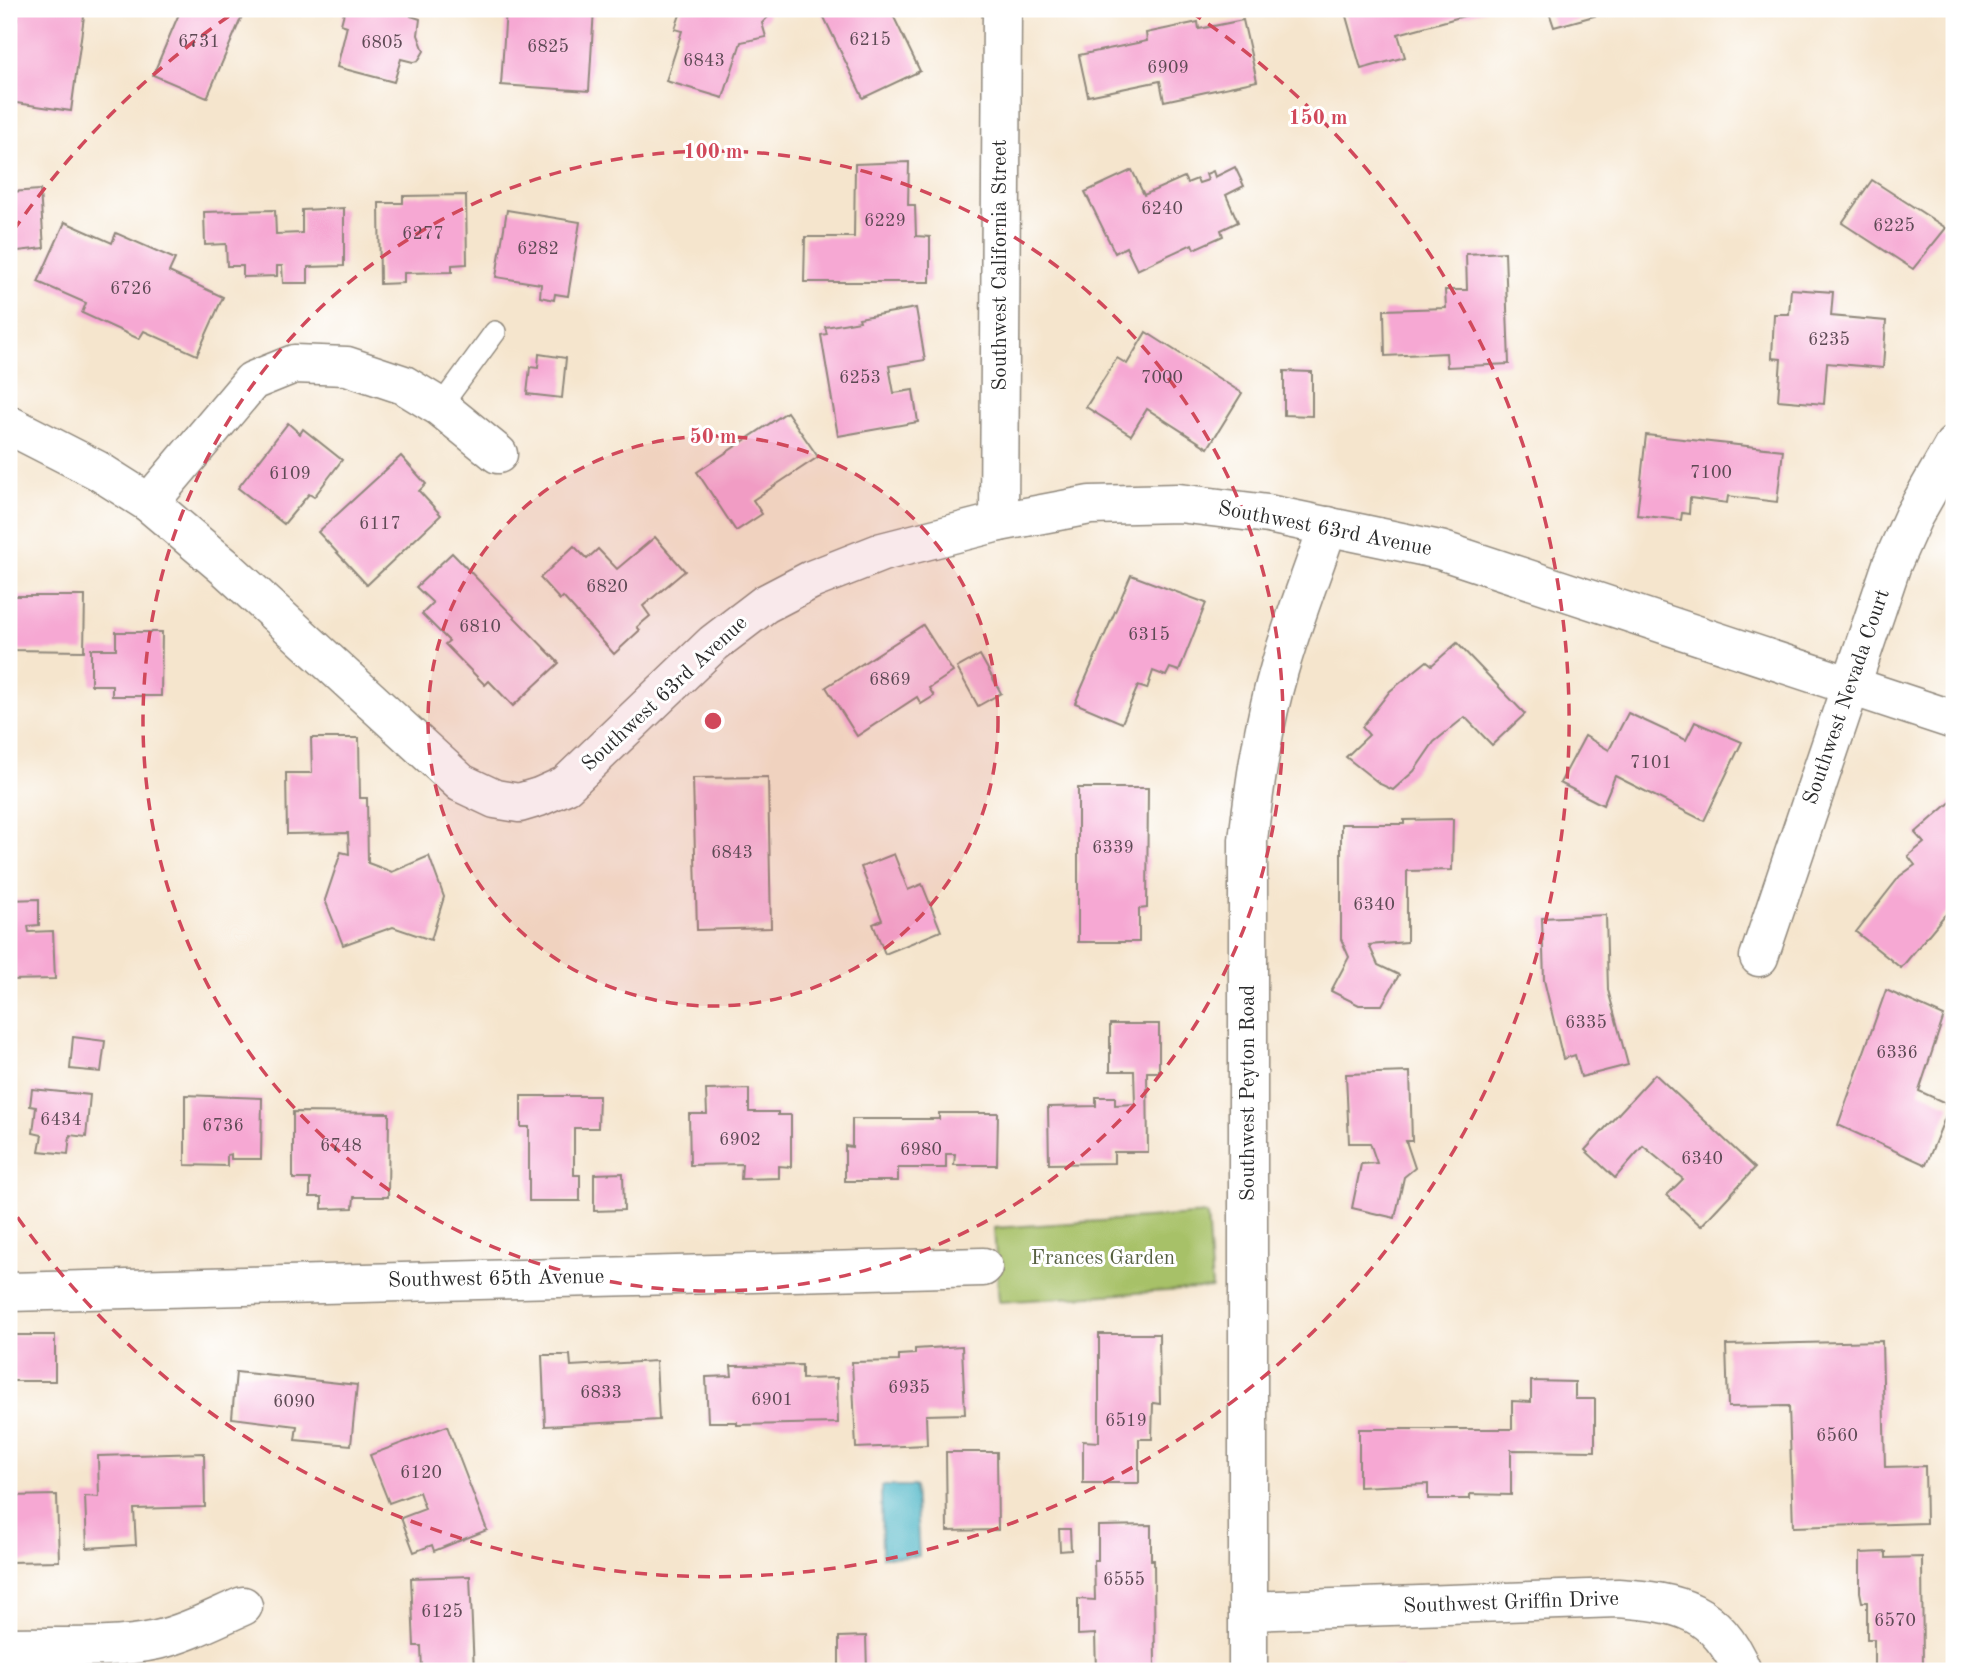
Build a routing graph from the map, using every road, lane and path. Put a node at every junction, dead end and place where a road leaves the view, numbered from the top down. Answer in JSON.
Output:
{"nodes":[{"id":1,"x":1002,"y":9,"type":"edge"},
{"id":2,"x":495,"y":332,"type":"dead end"},
{"id":3,"x":440,"y":407,"type":"junction"},
{"id":4,"x":9,"y":425,"type":"edge"},
{"id":5,"x":1954,"y":445,"type":"edge"},
{"id":6,"x":498,"y":454,"type":"dead end"},
{"id":7,"x":149,"y":503,"type":"junction"},
{"id":8,"x":999,"y":522,"type":"junction"},
{"id":9,"x":1328,"y":526,"type":"junction"},
{"id":10,"x":1852,"y":685,"type":"junction"},
{"id":11,"x":1954,"y":720,"type":"edge"},
{"id":12,"x":1759,"y":957,"type":"dead end"},
{"id":13,"x":983,"y":1267,"type":"dead end"},
{"id":14,"x":9,"y":1292,"type":"edge"},
{"id":15,"x":243,"y":1606,"type":"dead end"},
{"id":16,"x":1248,"y":1611,"type":"junction"},
{"id":17,"x":9,"y":1647,"type":"edge"},
{"id":18,"x":1248,"y":1671,"type":"edge"},
{"id":19,"x":1742,"y":1671,"type":"edge"}],
"edges":[{"from":1,"to":8,"type":"street","name":"Southwest California Street"},
{"from":2,"to":3,"type":"lane"},
{"from":3,"to":6,"type":"street"},
{"from":3,"to":7,"type":"street"},
{"from":4,"to":7,"type":"street","name":"Southwest 63rd Avenue"},
{"from":5,"to":10,"type":"street","name":"Southwest Nevada Court"},
{"from":7,"to":8,"type":"street","name":"Southwest 63rd Avenue"},
{"from":8,"to":9,"type":"street","name":"Southwest 63rd Avenue"},
{"from":9,"to":10,"type":"street","name":"Southwest 63rd Avenue"},
{"from":9,"to":16,"type":"street","name":"Southwest Peyton Road"},
{"from":10,"to":11,"type":"street","name":"Southwest 63rd Avenue"},
{"from":10,"to":12,"type":"street","name":"Southwest Nevada Court"},
{"from":13,"to":14,"type":"street","name":"Southwest 65th Avenue"},
{"from":15,"to":17,"type":"street"},
{"from":16,"to":18,"type":"street","name":"Southwest Peyton Road"},
{"from":16,"to":19,"type":"street","name":"Southwest Griffin Drive"}]}
